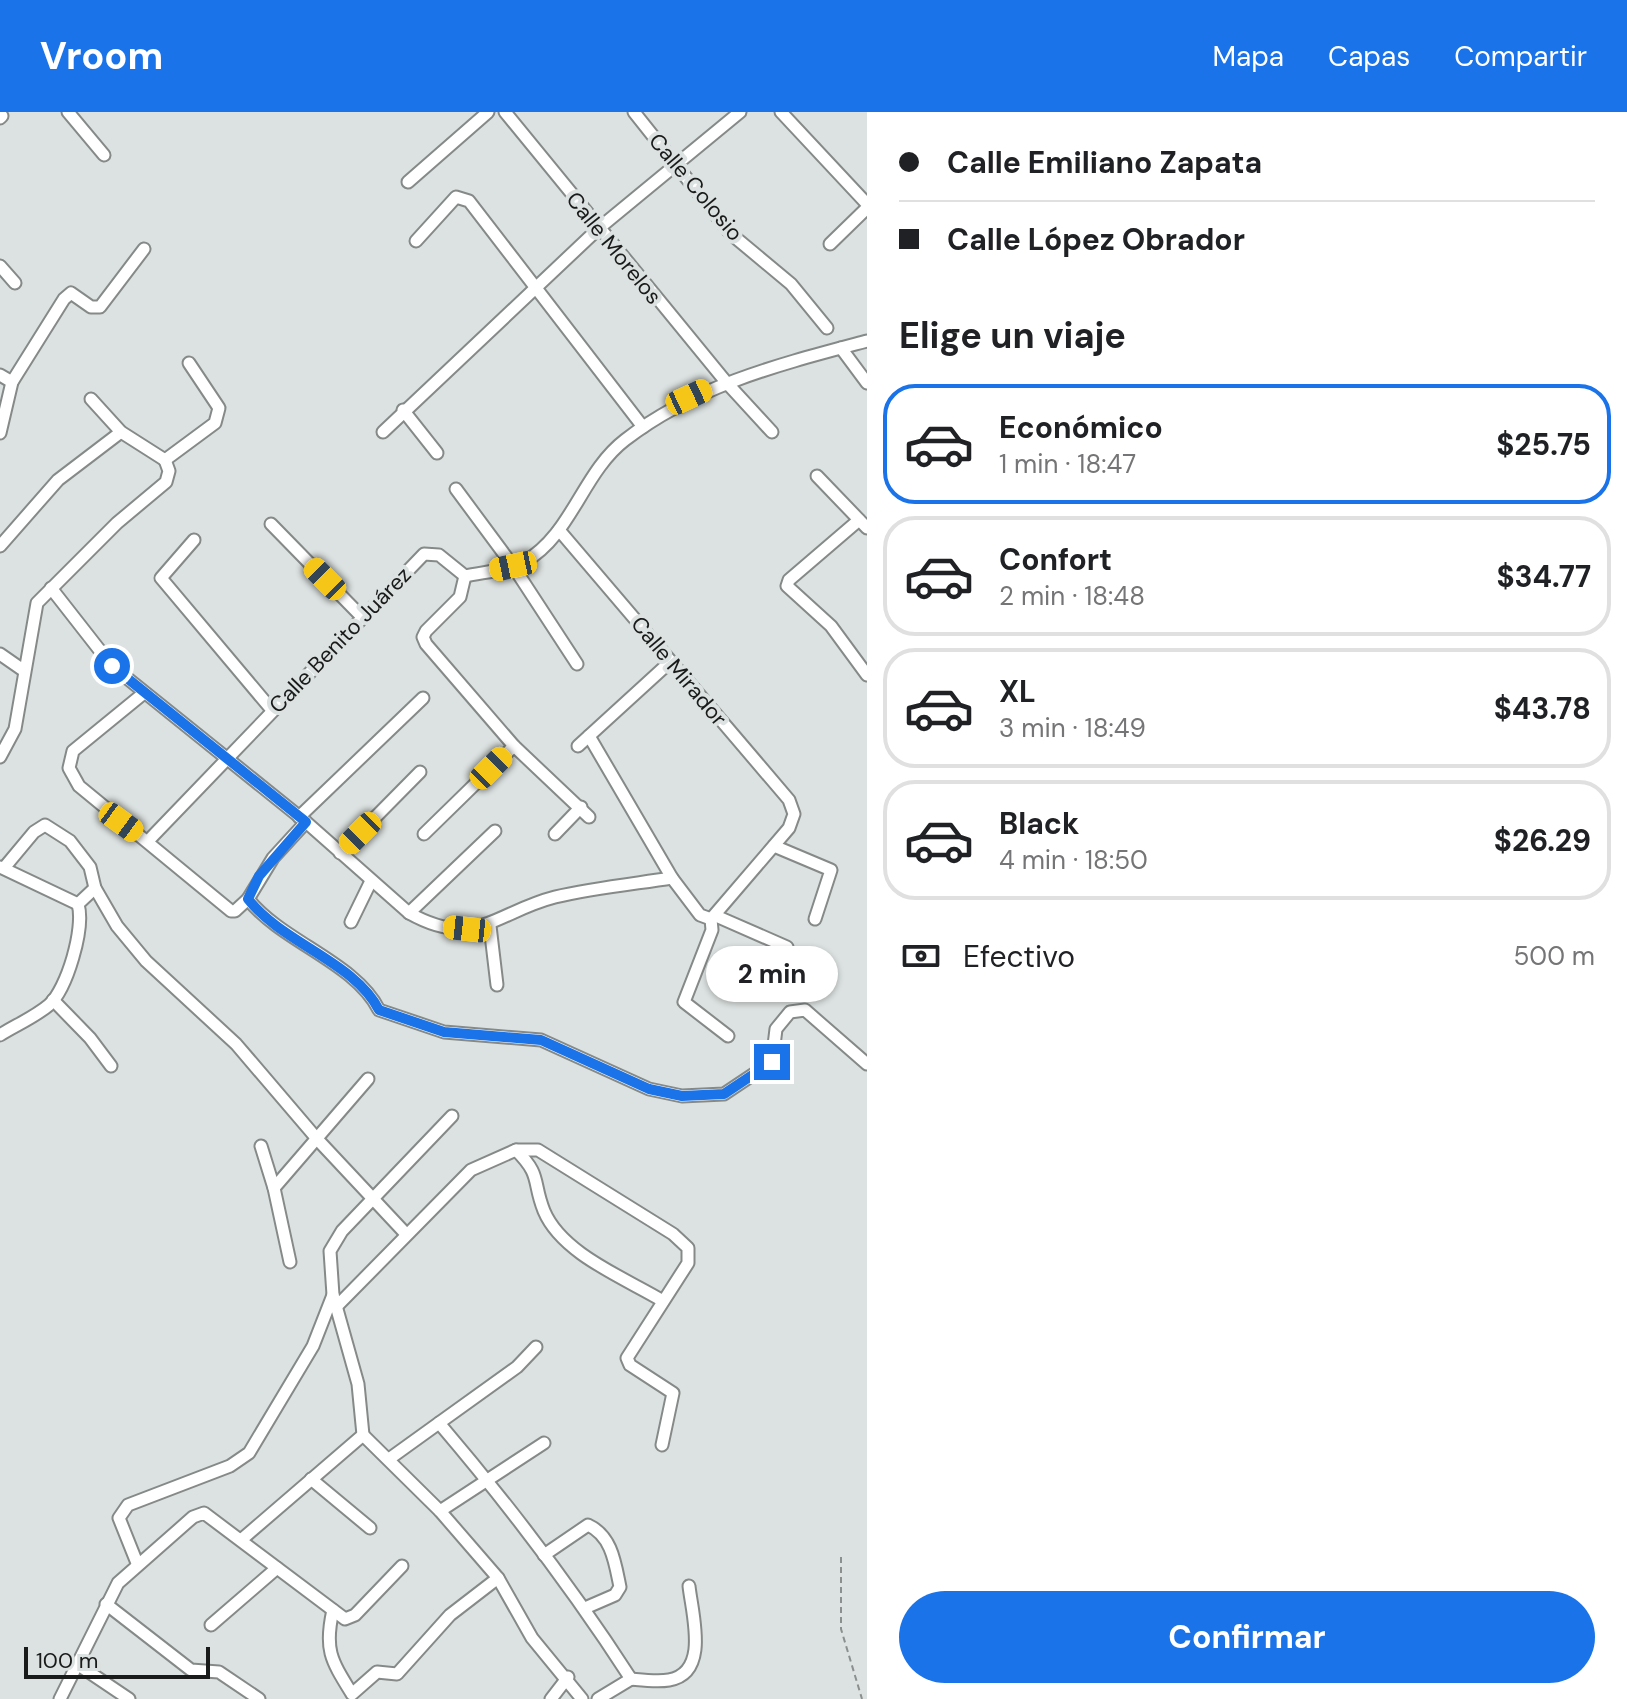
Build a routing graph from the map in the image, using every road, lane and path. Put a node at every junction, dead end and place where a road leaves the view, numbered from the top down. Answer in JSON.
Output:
{"nodes":[{"id":1,"x":68,"y":112,"type":"edge"},
{"id":2,"x":488,"y":112,"type":"edge"},
{"id":3,"x":505,"y":112,"type":"edge"},
{"id":4,"x":634,"y":112,"type":"edge"},
{"id":5,"x":740,"y":112,"type":"edge"},
{"id":6,"x":781,"y":112,"type":"edge"},
{"id":7,"x":104,"y":155,"type":"dead end"},
{"id":8,"x":675,"y":167,"type":"junction"},
{"id":9,"x":408,"y":182,"type":"dead end"},
{"id":10,"x":867,"y":206,"type":"edge"},
{"id":11,"x":598,"y":229,"type":"junction"},
{"id":12,"x":416,"y":241,"type":"dead end"},
{"id":13,"x":830,"y":244,"type":"dead end"},
{"id":14,"x":144,"y":249,"type":"dead end"},
{"id":15,"x":0,"y":266,"type":"edge"},
{"id":16,"x":15,"y":283,"type":"dead end"},
{"id":17,"x":538,"y":286,"type":"junction"},
{"id":18,"x":827,"y":328,"type":"dead end"},
{"id":19,"x":867,"y":341,"type":"edge"},
{"id":20,"x":841,"y":348,"type":"junction"},
{"id":21,"x":189,"y":363,"type":"dead end"},
{"id":22,"x":0,"y":375,"type":"edge"},
{"id":23,"x":12,"y":382,"type":"junction"},
{"id":24,"x":726,"y":382,"type":"junction"},
{"id":25,"x":867,"y":383,"type":"edge"},
{"id":26,"x":91,"y":399,"type":"dead end"},
{"id":27,"x":403,"y":410,"type":"junction"},
{"id":28,"x":643,"y":427,"type":"junction"},
{"id":29,"x":121,"y":432,"type":"junction"},
{"id":30,"x":383,"y":432,"type":"dead end"},
{"id":31,"x":772,"y":432,"type":"dead end"},
{"id":32,"x":0,"y":433,"type":"edge"},
{"id":33,"x":437,"y":453,"type":"dead end"},
{"id":34,"x":165,"y":460,"type":"junction"},
{"id":35,"x":817,"y":476,"type":"dead end"},
{"id":36,"x":456,"y":489,"type":"dead end"},
{"id":37,"x":271,"y":524,"type":"dead end"},
{"id":38,"x":863,"y":524,"type":"edge"},
{"id":39,"x":559,"y":530,"type":"junction"},
{"id":40,"x":194,"y":540,"type":"dead end"},
{"id":41,"x":0,"y":546,"type":"edge"},
{"id":42,"x":513,"y":566,"type":"junction"},
{"id":43,"x":465,"y":576,"type":"junction"},
{"id":44,"x":51,"y":588,"type":"junction"},
{"id":45,"x":361,"y":616,"type":"junction"},
{"id":46,"x":0,"y":654,"type":"edge"},
{"id":47,"x":670,"y":662,"type":"junction"},
{"id":48,"x":577,"y":664,"type":"dead end"},
{"id":49,"x":23,"y":670,"type":"junction"},
{"id":50,"x":867,"y":675,"type":"edge"},
{"id":51,"x":144,"y":693,"type":"junction"},
{"id":52,"x":423,"y":698,"type":"dead end"},
{"id":53,"x":272,"y":710,"type":"junction"},
{"id":54,"x":589,"y":736,"type":"junction"},
{"id":55,"x":514,"y":746,"type":"junction"},
{"id":56,"x":578,"y":746,"type":"dead end"},
{"id":57,"x":0,"y":757,"type":"edge"},
{"id":58,"x":226,"y":760,"type":"junction"},
{"id":59,"x":420,"y":772,"type":"dead end"},
{"id":60,"x":581,"y":807,"type":"junction"},
{"id":61,"x":589,"y":817,"type":"dead end"},
{"id":62,"x":302,"y":819,"type":"junction"},
{"id":63,"x":495,"y":831,"type":"dead end"},
{"id":64,"x":424,"y":834,"type":"dead end"},
{"id":65,"x":555,"y":834,"type":"dead end"},
{"id":66,"x":148,"y":841,"type":"junction"},
{"id":67,"x":774,"y":846,"type":"junction"},
{"id":68,"x":340,"y":853,"type":"junction"},
{"id":69,"x":2,"y":867,"type":"edge"},
{"id":70,"x":672,"y":878,"type":"junction"},
{"id":71,"x":371,"y":881,"type":"junction"},
{"id":72,"x":95,"y":888,"type":"junction"},
{"id":73,"x":248,"y":899,"type":"junction"},
{"id":74,"x":78,"y":904,"type":"junction"},
{"id":75,"x":409,"y":913,"type":"junction"},
{"id":76,"x":714,"y":917,"type":"junction"},
{"id":77,"x":815,"y":919,"type":"dead end"},
{"id":78,"x":351,"y":922,"type":"dead end"},
{"id":79,"x":490,"y":926,"type":"junction"},
{"id":80,"x":787,"y":947,"type":"dead end"},
{"id":81,"x":497,"y":985,"type":"dead end"},
{"id":82,"x":53,"y":1000,"type":"junction"},
{"id":83,"x":0,"y":1035,"type":"edge"},
{"id":84,"x":728,"y":1036,"type":"dead end"},
{"id":85,"x":867,"y":1064,"type":"edge"},
{"id":86,"x":111,"y":1066,"type":"dead end"},
{"id":87,"x":368,"y":1079,"type":"dead end"},
{"id":88,"x":452,"y":1116,"type":"dead end"},
{"id":89,"x":318,"y":1140,"type":"junction"},
{"id":90,"x":261,"y":1146,"type":"dead end"},
{"id":91,"x":516,"y":1150,"type":"junction"},
{"id":92,"x":274,"y":1188,"type":"junction"},
{"id":93,"x":373,"y":1199,"type":"junction"},
{"id":94,"x":406,"y":1234,"type":"junction"},
{"id":95,"x":290,"y":1262,"type":"dead end"},
{"id":96,"x":335,"y":1300,"type":"junction"},
{"id":97,"x":663,"y":1301,"type":"junction"},
{"id":98,"x":536,"y":1347,"type":"dead end"},
{"id":99,"x":439,"y":1423,"type":"junction"},
{"id":100,"x":363,"y":1435,"type":"junction"},
{"id":101,"x":544,"y":1443,"type":"dead end"},
{"id":102,"x":662,"y":1445,"type":"dead end"},
{"id":103,"x":389,"y":1459,"type":"junction"},
{"id":104,"x":311,"y":1479,"type":"junction"},
{"id":105,"x":487,"y":1480,"type":"junction"},
{"id":106,"x":440,"y":1511,"type":"junction"},
{"id":107,"x":370,"y":1528,"type":"dead end"},
{"id":108,"x":241,"y":1540,"type":"junction"},
{"id":109,"x":544,"y":1555,"type":"junction"},
{"id":110,"x":841,"y":1557,"type":"dead end"},
{"id":111,"x":137,"y":1563,"type":"junction"},
{"id":112,"x":402,"y":1566,"type":"dead end"},
{"id":113,"x":277,"y":1568,"type":"junction"},
{"id":114,"x":498,"y":1578,"type":"junction"},
{"id":115,"x":689,"y":1586,"type":"dead end"},
{"id":116,"x":106,"y":1604,"type":"junction"},
{"id":117,"x":585,"y":1608,"type":"junction"},
{"id":118,"x":333,"y":1610,"type":"junction"},
{"id":119,"x":211,"y":1625,"type":"dead end"},
{"id":120,"x":77,"y":1664,"type":"junction"},
{"id":121,"x":568,"y":1677,"type":"junction"},
{"id":122,"x":631,"y":1679,"type":"junction"},
{"id":123,"x":60,"y":1699,"type":"edge"},
{"id":124,"x":129,"y":1699,"type":"edge"},
{"id":125,"x":259,"y":1699,"type":"edge"},
{"id":126,"x":551,"y":1699,"type":"edge"},
{"id":127,"x":582,"y":1699,"type":"edge"},
{"id":128,"x":598,"y":1699,"type":"edge"},
{"id":129,"x":862,"y":1699,"type":"edge"}],
"edges":[{"from":1,"to":7,"type":"street"},
{"from":2,"to":9,"type":"street"},
{"from":3,"to":11,"type":"street","name":"Calle Morelos"},
{"from":4,"to":8,"type":"street","name":"Calle Colosio"},
{"from":5,"to":8,"type":"street"},
{"from":6,"to":10,"type":"street"},
{"from":8,"to":11,"type":"street"},
{"from":8,"to":18,"type":"street","name":"Calle Colosio"},
{"from":10,"to":13,"type":"street"},
{"from":11,"to":17,"type":"street"},
{"from":11,"to":24,"type":"street","name":"Calle Morelos"},
{"from":12,"to":17,"type":"street"},
{"from":14,"to":23,"type":"street"},
{"from":15,"to":16,"type":"street"},
{"from":17,"to":27,"type":"street"},
{"from":17,"to":28,"type":"street"},
{"from":19,"to":20,"type":"street"},
{"from":20,"to":24,"type":"street"},
{"from":20,"to":25,"type":"street"},
{"from":21,"to":34,"type":"street"},
{"from":22,"to":23,"type":"street"},
{"from":23,"to":32,"type":"street"},
{"from":24,"to":28,"type":"street"},
{"from":24,"to":31,"type":"street","name":"Calle Morelos"},
{"from":26,"to":29,"type":"street"},
{"from":27,"to":30,"type":"street"},
{"from":27,"to":33,"type":"street"},
{"from":28,"to":39,"type":"street"},
{"from":29,"to":34,"type":"street"},
{"from":29,"to":41,"type":"street"},
{"from":34,"to":44,"type":"street"},
{"from":35,"to":38,"type":"street"},
{"from":36,"to":42,"type":"street"},
{"from":37,"to":45,"type":"street"},
{"from":38,"to":50,"type":"street"},
{"from":39,"to":42,"type":"street"},
{"from":39,"to":47,"type":"street","name":"Calle Mirador"},
{"from":40,"to":53,"type":"street"},
{"from":42,"to":43,"type":"street"},
{"from":42,"to":48,"type":"street"},
{"from":43,"to":45,"type":"street","name":"Calle Benito Juárez"},
{"from":43,"to":55,"type":"street"},
{"from":44,"to":49,"type":"street"},
{"from":44,"to":51,"type":"street"},
{"from":45,"to":53,"type":"street","name":"Calle Benito Juárez"},
{"from":46,"to":49,"type":"street"},
{"from":47,"to":54,"type":"street"},
{"from":47,"to":67,"type":"street","name":"Calle Mirador"},
{"from":49,"to":57,"type":"street"},
{"from":51,"to":58,"type":"street"},
{"from":51,"to":66,"type":"street"},
{"from":52,"to":62,"type":"street"},
{"from":53,"to":58,"type":"street","name":"Calle Benito Juárez"},
{"from":54,"to":56,"type":"street"},
{"from":54,"to":70,"type":"street"},
{"from":55,"to":60,"type":"street"},
{"from":55,"to":64,"type":"street"},
{"from":58,"to":62,"type":"street"},
{"from":58,"to":66,"type":"street","name":"Calle Benito Juárez"},
{"from":59,"to":68,"type":"street"},
{"from":60,"to":61,"type":"street"},
{"from":60,"to":65,"type":"street"},
{"from":62,"to":68,"type":"street"},
{"from":62,"to":73,"type":"street"},
{"from":63,"to":75,"type":"street"},
{"from":66,"to":73,"type":"street"},
{"from":67,"to":76,"type":"street"},
{"from":67,"to":77,"type":"street"},
{"from":68,"to":71,"type":"street"},
{"from":69,"to":72,"type":"street"},
{"from":69,"to":74,"type":"street"},
{"from":70,"to":76,"type":"street"},
{"from":70,"to":79,"type":"street"},
{"from":71,"to":75,"type":"street"},
{"from":71,"to":78,"type":"street"},
{"from":72,"to":74,"type":"street"},
{"from":72,"to":89,"type":"street"},
{"from":73,"to":85,"type":"street"},
{"from":74,"to":82,"type":"street"},
{"from":75,"to":79,"type":"street"},
{"from":76,"to":80,"type":"street"},
{"from":76,"to":84,"type":"street"},
{"from":79,"to":81,"type":"street"},
{"from":82,"to":83,"type":"street"},
{"from":82,"to":86,"type":"street"},
{"from":87,"to":89,"type":"street"},
{"from":88,"to":93,"type":"street"},
{"from":89,"to":92,"type":"street"},
{"from":89,"to":93,"type":"street"},
{"from":90,"to":92,"type":"street"},
{"from":91,"to":94,"type":"street"},
{"from":91,"to":97,"type":"street"},
{"from":91,"to":97,"type":"street"},
{"from":92,"to":95,"type":"street"},
{"from":93,"to":94,"type":"street"},
{"from":93,"to":96,"type":"street"},
{"from":94,"to":96,"type":"street"},
{"from":96,"to":100,"type":"street"},
{"from":96,"to":111,"type":"street"},
{"from":97,"to":102,"type":"street"},
{"from":98,"to":99,"type":"street"},
{"from":99,"to":103,"type":"street"},
{"from":99,"to":105,"type":"street"},
{"from":100,"to":103,"type":"street"},
{"from":100,"to":104,"type":"street"},
{"from":101,"to":105,"type":"street"},
{"from":103,"to":106,"type":"street"},
{"from":104,"to":107,"type":"street"},
{"from":104,"to":108,"type":"street"},
{"from":105,"to":106,"type":"street"},
{"from":105,"to":109,"type":"street"},
{"from":106,"to":114,"type":"street"},
{"from":108,"to":111,"type":"street"},
{"from":108,"to":113,"type":"street"},
{"from":109,"to":117,"type":"street"},
{"from":109,"to":117,"type":"street"},
{"from":110,"to":129,"type":"path"},
{"from":111,"to":116,"type":"street"},
{"from":112,"to":118,"type":"street"},
{"from":113,"to":118,"type":"street"},
{"from":113,"to":119,"type":"street"},
{"from":114,"to":118,"type":"street"},
{"from":114,"to":121,"type":"street"},
{"from":115,"to":122,"type":"street"},
{"from":116,"to":120,"type":"street"},
{"from":116,"to":125,"type":"street"},
{"from":117,"to":122,"type":"street"},
{"from":120,"to":123,"type":"street"},
{"from":120,"to":124,"type":"street"},
{"from":121,"to":126,"type":"street"},
{"from":121,"to":127,"type":"street"},
{"from":122,"to":128,"type":"street"}]}
